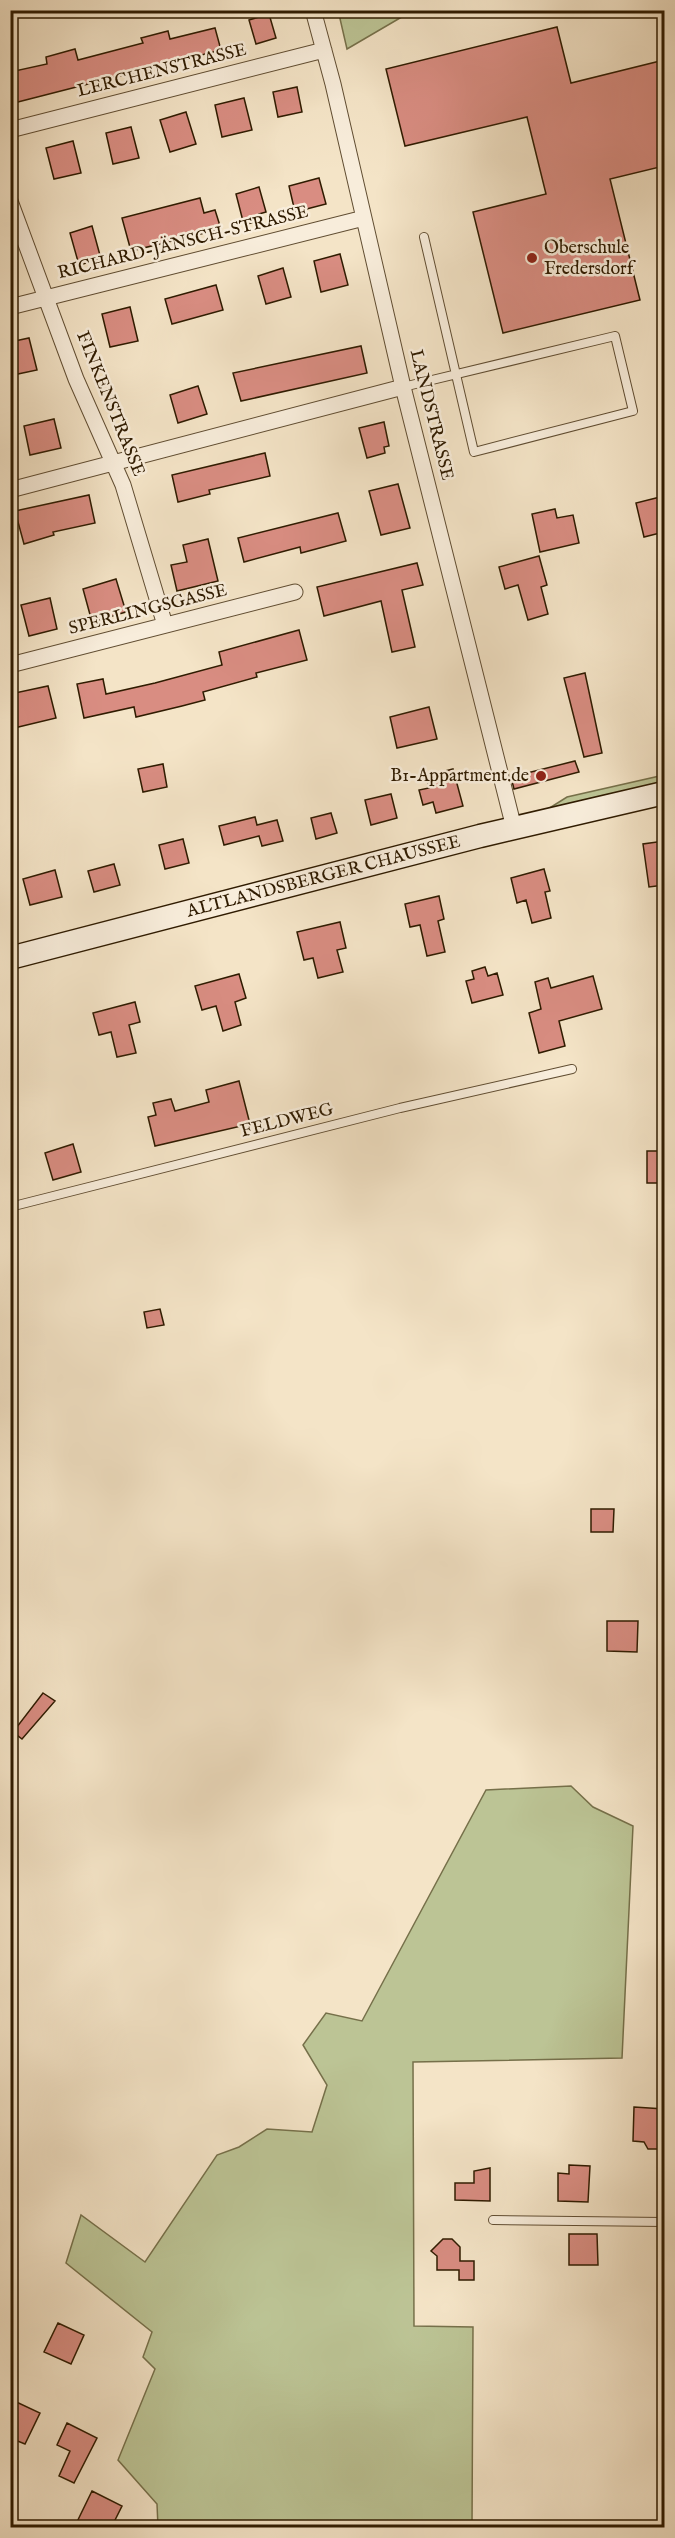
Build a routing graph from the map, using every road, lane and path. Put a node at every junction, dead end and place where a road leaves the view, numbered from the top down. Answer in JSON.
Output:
{"nodes":[{"id":1,"x":313,"y":10,"type":"edge"},
{"id":2,"x":324,"y":50,"type":"junction"},
{"id":3,"x":10,"y":130,"type":"edge"},
{"id":4,"x":10,"y":201,"type":"edge"},
{"id":5,"x":364,"y":218,"type":"junction"},
{"id":6,"x":424,"y":237,"type":"dead end"},
{"id":7,"x":47,"y":297,"type":"junction"},
{"id":8,"x":10,"y":306,"type":"edge"},
{"id":9,"x":456,"y":374,"type":"junction"},
{"id":10,"x":403,"y":387,"type":"junction"},
{"id":11,"x":112,"y":465,"type":"junction"},
{"id":12,"x":10,"y":490,"type":"edge"},
{"id":13,"x":295,"y":592,"type":"dead end"},
{"id":14,"x":165,"y":625,"type":"junction"},
{"id":15,"x":10,"y":665,"type":"edge"},
{"id":16,"x":664,"y":793,"type":"edge"},
{"id":17,"x":514,"y":828,"type":"junction"},
{"id":18,"x":10,"y":958,"type":"edge"},
{"id":19,"x":572,"y":1069,"type":"dead end"},
{"id":20,"x":10,"y":1207,"type":"edge"},
{"id":21,"x":494,"y":2220,"type":"dead end"},
{"id":22,"x":664,"y":2222,"type":"edge"}],
"edges":[{"from":1,"to":2,"type":"street","name":"LANDSTRASSE"},
{"from":2,"to":3,"type":"street","name":"LERCHENSTRASSE"},
{"from":2,"to":5,"type":"street","name":"LANDSTRASSE"},
{"from":4,"to":7,"type":"street","name":"FINKENSTRASSE"},
{"from":5,"to":7,"type":"street","name":"RICHARD-JÄNSCH-STRASSE"},
{"from":5,"to":10,"type":"street","name":"LANDSTRASSE"},
{"from":6,"to":9,"type":"lane"},
{"from":7,"to":8,"type":"street","name":"RICHARD-JÄNSCH-STRASSE"},
{"from":7,"to":11,"type":"street","name":"FINKENSTRASSE"},
{"from":9,"to":9,"type":"lane"},
{"from":9,"to":10,"type":"lane"},
{"from":10,"to":11,"type":"street"},
{"from":10,"to":17,"type":"street","name":"LANDSTRASSE"},
{"from":11,"to":12,"type":"street"},
{"from":11,"to":14,"type":"street","name":"FINKENSTRASSE"},
{"from":13,"to":14,"type":"street","name":"SPERLINGSGASSE"},
{"from":14,"to":15,"type":"street","name":"SPERLINGSGASSE"},
{"from":16,"to":17,"type":"main road","name":"ALTLANDSBERGER CHAUSSEE"},
{"from":17,"to":18,"type":"main road","name":"ALTLANDSBERGER CHAUSSEE"},
{"from":19,"to":20,"type":"lane","name":"FELDWEG"},
{"from":21,"to":22,"type":"lane"}]}
